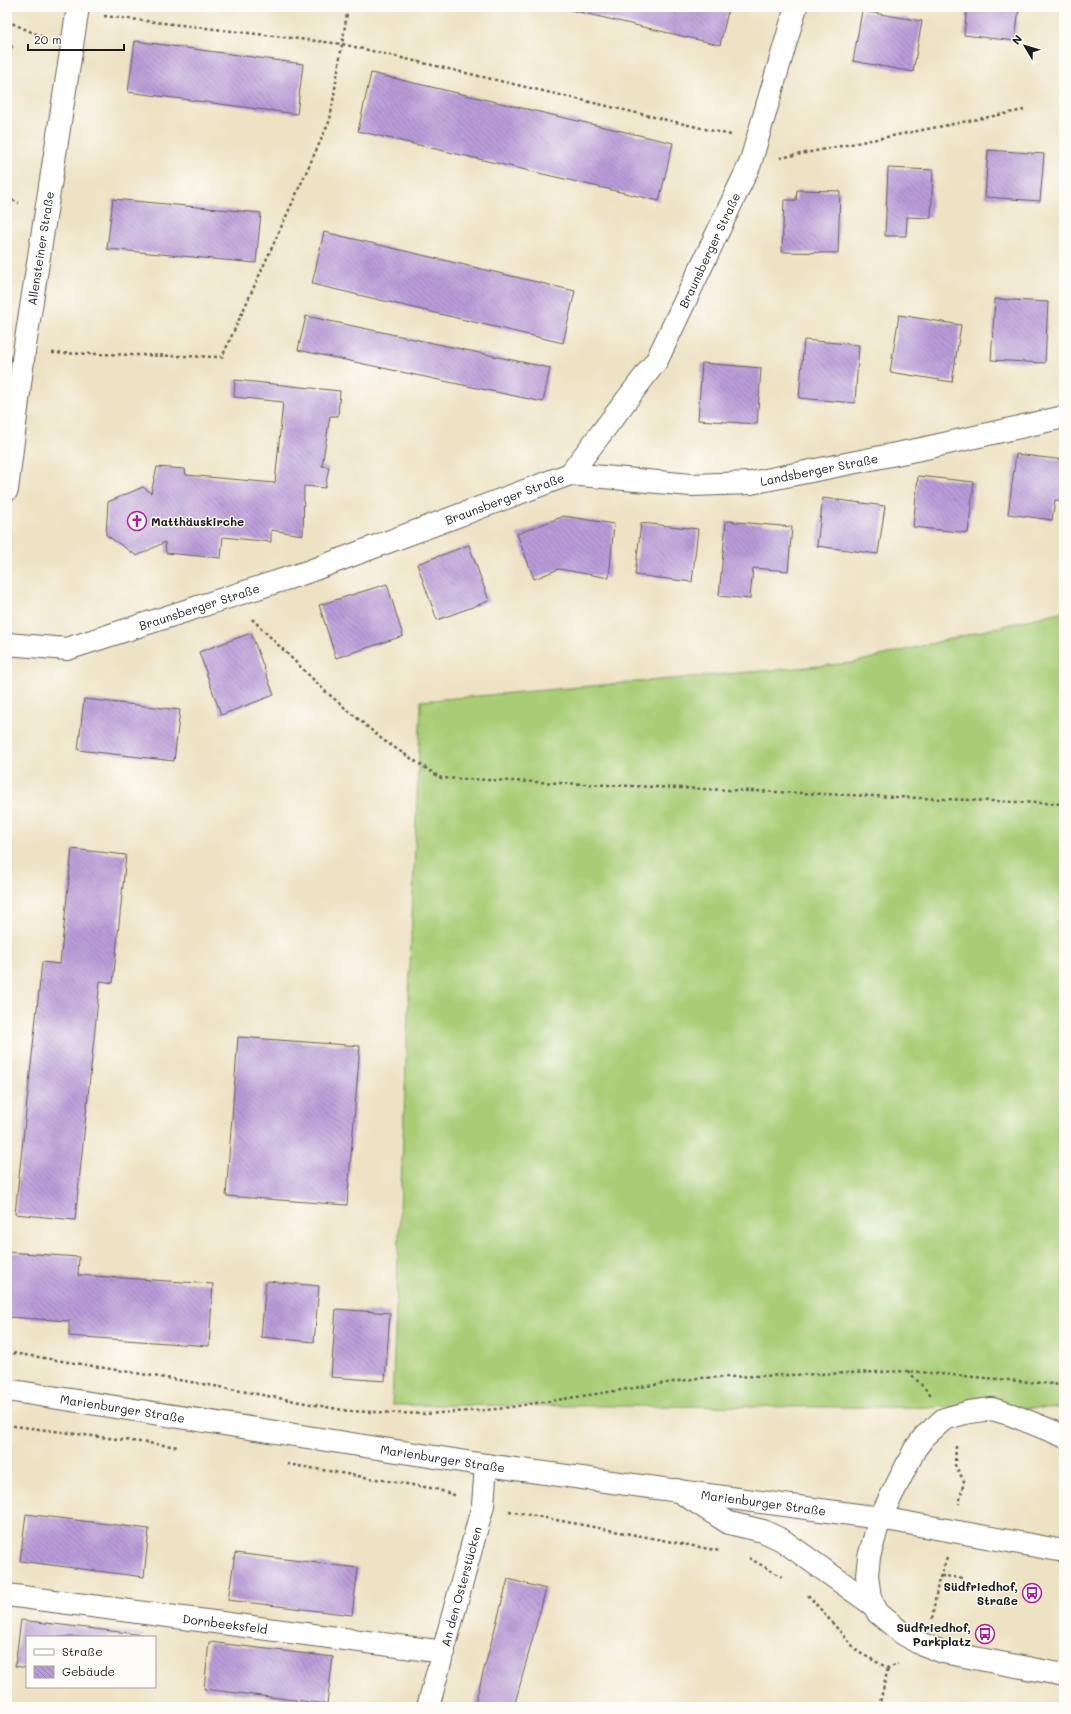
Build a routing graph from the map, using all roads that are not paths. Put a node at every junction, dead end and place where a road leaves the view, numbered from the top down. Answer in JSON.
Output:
{"nodes":[{"id":1,"x":796,"y":7,"type":"edge"},
{"id":2,"x":78,"y":10,"type":"edge"},
{"id":3,"x":1064,"y":417,"type":"edge"},
{"id":4,"x":10,"y":429,"type":"edge"},
{"id":5,"x":570,"y":474,"type":"junction"},
{"id":6,"x":7,"y":490,"type":"edge"},
{"id":7,"x":7,"y":644,"type":"edge"},
{"id":8,"x":7,"y":1390,"type":"edge"},
{"id":9,"x":1064,"y":1436,"type":"edge"},
{"id":10,"x":486,"y":1465,"type":"junction"},
{"id":11,"x":677,"y":1490,"type":"junction"},
{"id":12,"x":880,"y":1518,"type":"junction"},
{"id":13,"x":1064,"y":1551,"type":"edge"},
{"id":14,"x":7,"y":1595,"type":"edge"},
{"id":15,"x":873,"y":1605,"type":"junction"},
{"id":16,"x":444,"y":1652,"type":"junction"},
{"id":17,"x":1064,"y":1675,"type":"edge"},
{"id":18,"x":428,"y":1707,"type":"edge"}],
"edges":[{"from":1,"to":5,"type":"street","name":"Braunsberger Straße"},
{"from":2,"to":4,"type":"street","name":"Allensteiner Straße"},
{"from":3,"to":5,"type":"street","name":"Landsberger Straße"},
{"from":4,"to":6,"type":"street","name":"Allensteiner Straße"},
{"from":5,"to":7,"type":"street","name":"Braunsberger Straße"},
{"from":8,"to":10,"type":"street","name":"Marienburger Straße"},
{"from":9,"to":12,"type":"street"},
{"from":10,"to":11,"type":"street","name":"Marienburger Straße"},
{"from":10,"to":16,"type":"street","name":"An den Osterstücken"},
{"from":11,"to":12,"type":"street","name":"Marienburger Straße"},
{"from":11,"to":15,"type":"street"},
{"from":12,"to":13,"type":"street","name":"Marienburger Straße"},
{"from":12,"to":15,"type":"street"},
{"from":14,"to":16,"type":"street","name":"Dornbeeksfeld"},
{"from":15,"to":17,"type":"street"},
{"from":16,"to":18,"type":"street","name":"An den Osterstücken"}]}
